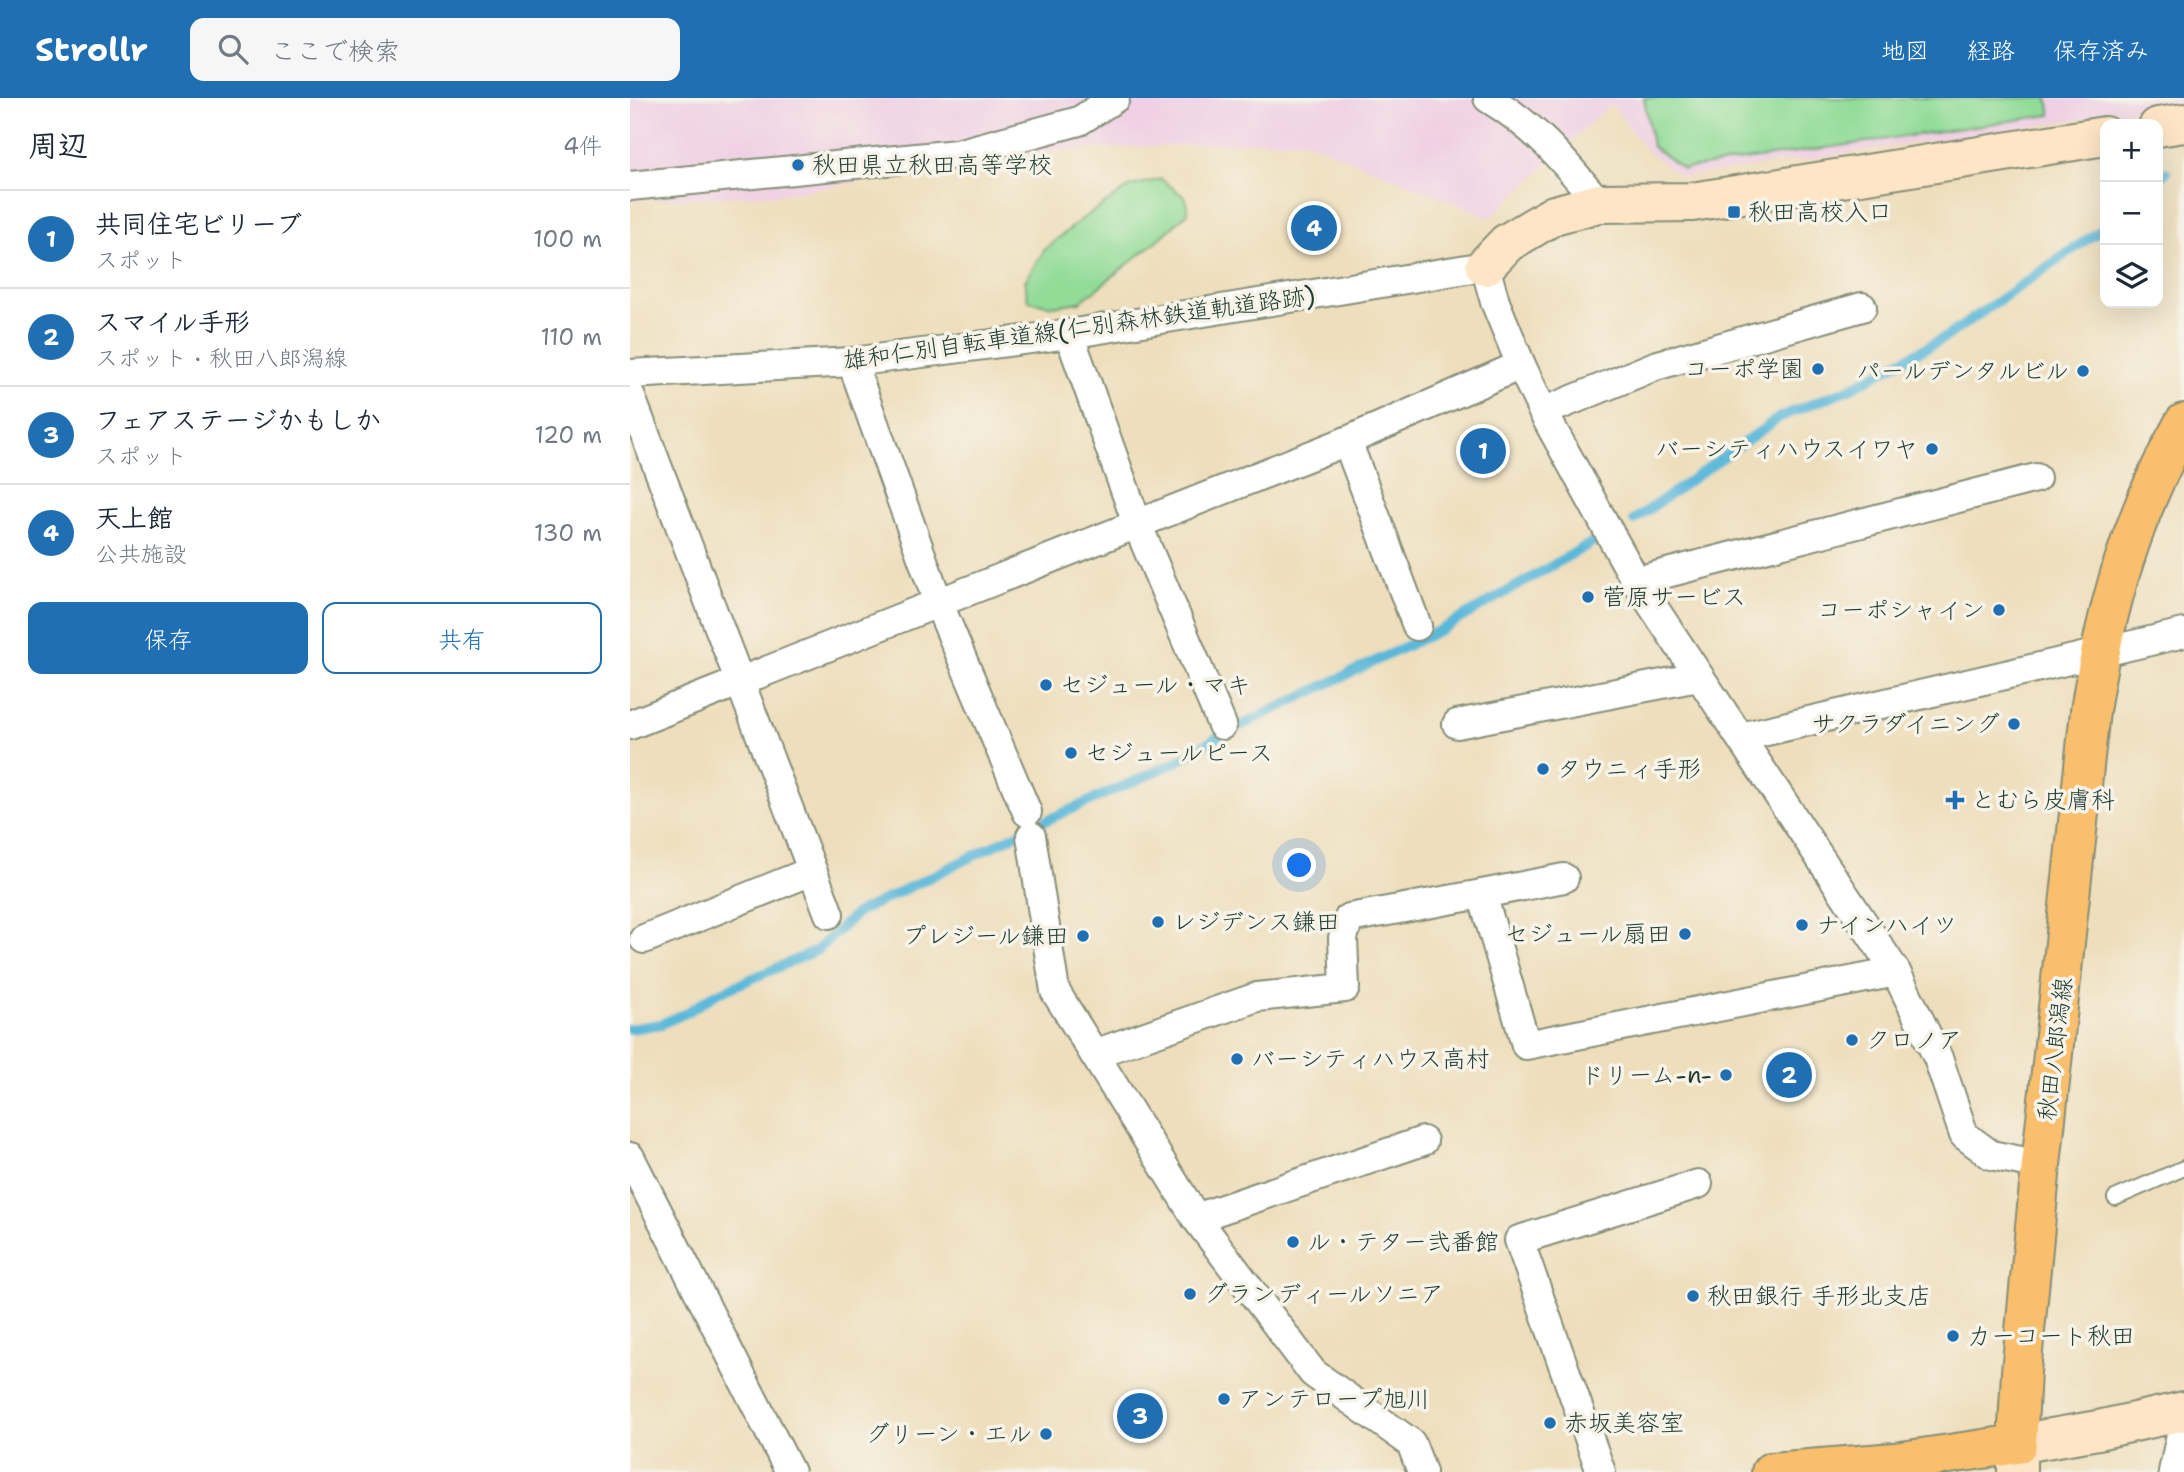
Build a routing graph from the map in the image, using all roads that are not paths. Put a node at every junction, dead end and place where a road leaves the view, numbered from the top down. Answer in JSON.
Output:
{"nodes":[{"id":1,"x":1115,"y":98,"type":"edge"},
{"id":2,"x":1488,"y":98,"type":"edge"},
{"id":3,"x":2184,"y":123,"type":"edge"},
{"id":4,"x":2163,"y":126,"type":"edge"},
{"id":5,"x":2100,"y":137,"type":"edge"},
{"id":6,"x":630,"y":186,"type":"edge"},
{"id":7,"x":1599,"y":202,"type":"junction"},
{"id":8,"x":1485,"y":266,"type":"junction"},
{"id":9,"x":1862,"y":307,"type":"dead end"},
{"id":10,"x":1069,"y":334,"type":"junction"},
{"id":11,"x":852,"y":362,"type":"junction"},
{"id":12,"x":1521,"y":365,"type":"junction"},
{"id":13,"x":630,"y":374,"type":"edge"},
{"id":14,"x":630,"y":395,"type":"edge"},
{"id":15,"x":1544,"y":411,"type":"junction"},
{"id":16,"x":2184,"y":423,"type":"edge"},
{"id":17,"x":1348,"y":441,"type":"junction"},
{"id":18,"x":2036,"y":478,"type":"dead end"},
{"id":19,"x":1138,"y":526,"type":"junction"},
{"id":20,"x":1636,"y":581,"type":"junction"},
{"id":21,"x":939,"y":602,"type":"junction"},
{"id":22,"x":1417,"y":626,"type":"dead end"},
{"id":23,"x":2184,"y":633,"type":"edge"},
{"id":24,"x":2099,"y":652,"type":"junction"},
{"id":25,"x":1698,"y":677,"type":"junction"},
{"id":26,"x":738,"y":681,"type":"junction"},
{"id":27,"x":1457,"y":724,"type":"dead end"},
{"id":28,"x":630,"y":725,"type":"edge"},
{"id":29,"x":1222,"y":725,"type":"dead end"},
{"id":30,"x":1741,"y":737,"type":"junction"},
{"id":31,"x":812,"y":872,"type":"junction"},
{"id":32,"x":1564,"y":878,"type":"dead end"},
{"id":33,"x":1482,"y":894,"type":"junction"},
{"id":34,"x":829,"y":914,"type":"dead end"},
{"id":35,"x":644,"y":939,"type":"dead end"},
{"id":36,"x":1896,"y":972,"type":"junction"},
{"id":37,"x":1094,"y":1054,"type":"junction"},
{"id":38,"x":1423,"y":1141,"type":"dead end"},
{"id":39,"x":630,"y":1157,"type":"edge"},
{"id":40,"x":2041,"y":1165,"type":"junction"},
{"id":41,"x":2184,"y":1168,"type":"edge"},
{"id":42,"x":1698,"y":1184,"type":"dead end"},
{"id":43,"x":2115,"y":1198,"type":"dead end"},
{"id":44,"x":1196,"y":1217,"type":"junction"},
{"id":45,"x":2184,"y":1410,"type":"edge"},
{"id":46,"x":2184,"y":1421,"type":"edge"},
{"id":47,"x":2017,"y":1458,"type":"edge"},
{"id":48,"x":790,"y":1472,"type":"edge"},
{"id":49,"x":1422,"y":1472,"type":"edge"},
{"id":50,"x":1601,"y":1472,"type":"edge"},
{"id":51,"x":1771,"y":1472,"type":"edge"},
{"id":52,"x":2173,"y":1472,"type":"edge"}],
"edges":[{"from":1,"to":6,"type":"street"},
{"from":2,"to":7,"type":"street"},
{"from":3,"to":4,"type":"street"},
{"from":5,"to":7,"type":"street"},
{"from":7,"to":8,"type":"street"},
{"from":8,"to":10,"type":"street","name":"雄和仁別自転車道線(仁別森林鉄道軌道路跡)"},
{"from":8,"to":12,"type":"street"},
{"from":9,"to":15,"type":"street"},
{"from":10,"to":11,"type":"street","name":"雄和仁別自転車道線(仁別森林鉄道軌道路跡)"},
{"from":10,"to":19,"type":"street"},
{"from":11,"to":13,"type":"street","name":"雄和仁別自転車道線(仁別森林鉄道軌道路跡)"},
{"from":11,"to":21,"type":"street"},
{"from":12,"to":15,"type":"street"},
{"from":12,"to":17,"type":"street"},
{"from":14,"to":26,"type":"street"},
{"from":15,"to":20,"type":"street"},
{"from":16,"to":24,"type":"main road","name":"秋田八郎潟線"},
{"from":17,"to":19,"type":"street"},
{"from":17,"to":22,"type":"street"},
{"from":18,"to":20,"type":"street"},
{"from":19,"to":21,"type":"street"},
{"from":19,"to":29,"type":"street"},
{"from":20,"to":25,"type":"street"},
{"from":21,"to":26,"type":"street"},
{"from":21,"to":37,"type":"street"},
{"from":23,"to":24,"type":"street"},
{"from":24,"to":30,"type":"street"},
{"from":24,"to":40,"type":"main road","name":"秋田八郎潟線"},
{"from":25,"to":27,"type":"street"},
{"from":25,"to":30,"type":"street"},
{"from":26,"to":28,"type":"street"},
{"from":26,"to":31,"type":"street"},
{"from":30,"to":36,"type":"street"},
{"from":31,"to":34,"type":"street"},
{"from":31,"to":35,"type":"street"},
{"from":32,"to":33,"type":"street"},
{"from":33,"to":36,"type":"street"},
{"from":33,"to":37,"type":"street"},
{"from":36,"to":40,"type":"street"},
{"from":37,"to":44,"type":"street"},
{"from":38,"to":44,"type":"street"},
{"from":39,"to":48,"type":"street"},
{"from":40,"to":47,"type":"main road","name":"秋田八郎潟線"},
{"from":41,"to":43,"type":"lane"},
{"from":42,"to":50,"type":"street"},
{"from":44,"to":49,"type":"street"},
{"from":45,"to":47,"type":"street"},
{"from":46,"to":52,"type":"street"},
{"from":47,"to":51,"type":"main road"}]}
